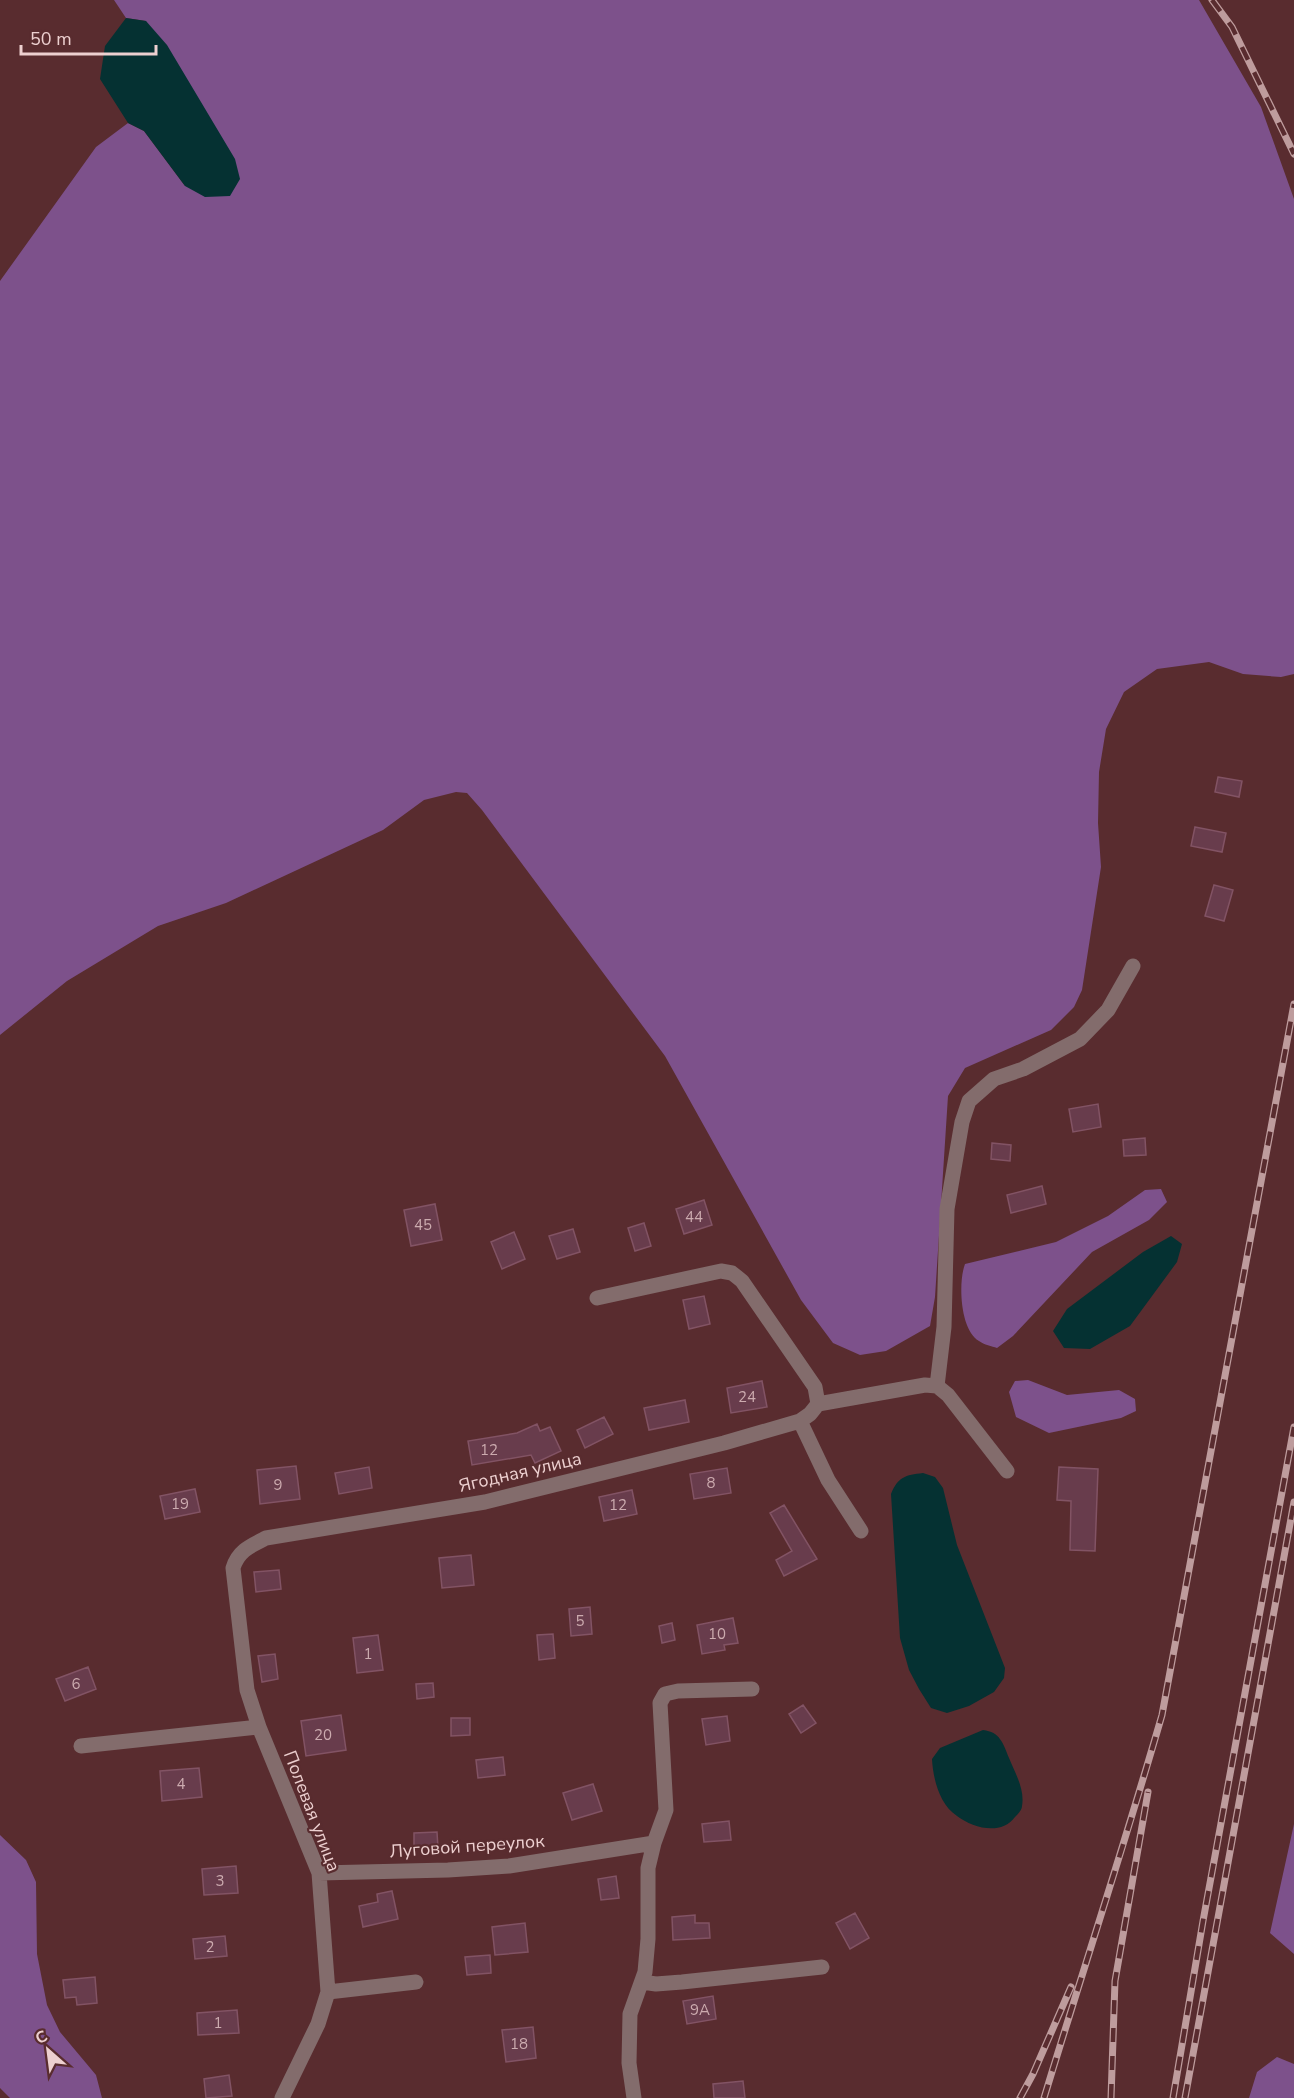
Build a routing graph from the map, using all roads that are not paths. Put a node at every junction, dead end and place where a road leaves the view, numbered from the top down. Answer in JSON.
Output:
{"nodes":[{"id":1,"x":1133,"y":966,"type":"dead end"},
{"id":2,"x":597,"y":1298,"type":"dead end"},
{"id":3,"x":937,"y":1386,"type":"junction"},
{"id":4,"x":818,"y":1404,"type":"junction"},
{"id":5,"x":800,"y":1421,"type":"junction"},
{"id":6,"x":1007,"y":1471,"type":"dead end"},
{"id":7,"x":861,"y":1531,"type":"dead end"},
{"id":8,"x":234,"y":1568,"type":"joint"},
{"id":9,"x":752,"y":1689,"type":"dead end"},
{"id":10,"x":259,"y":1726,"type":"junction"},
{"id":11,"x":81,"y":1746,"type":"dead end"},
{"id":12,"x":654,"y":1843,"type":"junction"},
{"id":13,"x":319,"y":1873,"type":"junction"},
{"id":14,"x":822,"y":1967,"type":"dead end"},
{"id":15,"x":416,"y":1982,"type":"dead end"},
{"id":16,"x":642,"y":1982,"type":"junction"},
{"id":17,"x":328,"y":1992,"type":"junction"},
{"id":18,"x":282,"y":2098,"type":"edge"},
{"id":19,"x":634,"y":2098,"type":"edge"}],
"edges":[{"from":1,"to":3,"type":"street"},
{"from":2,"to":4,"type":"street"},
{"from":3,"to":4,"type":"street"},
{"from":3,"to":6,"type":"street"},
{"from":4,"to":5,"type":"street","name":"Ягодная улица"},
{"from":5,"to":7,"type":"street"},
{"from":5,"to":8,"type":"street","name":"Ягодная улица"},
{"from":8,"to":10,"type":"street","name":"Полевая улица"},
{"from":9,"to":12,"type":"street"},
{"from":10,"to":11,"type":"street"},
{"from":10,"to":13,"type":"street","name":"Полевая улица"},
{"from":12,"to":13,"type":"street","name":"Луговой переулок"},
{"from":12,"to":16,"type":"street"},
{"from":13,"to":17,"type":"street","name":"Полевая улица"},
{"from":14,"to":16,"type":"street"},
{"from":15,"to":17,"type":"street"},
{"from":16,"to":19,"type":"street"},
{"from":17,"to":18,"type":"street","name":"Полевая улица"}]}
